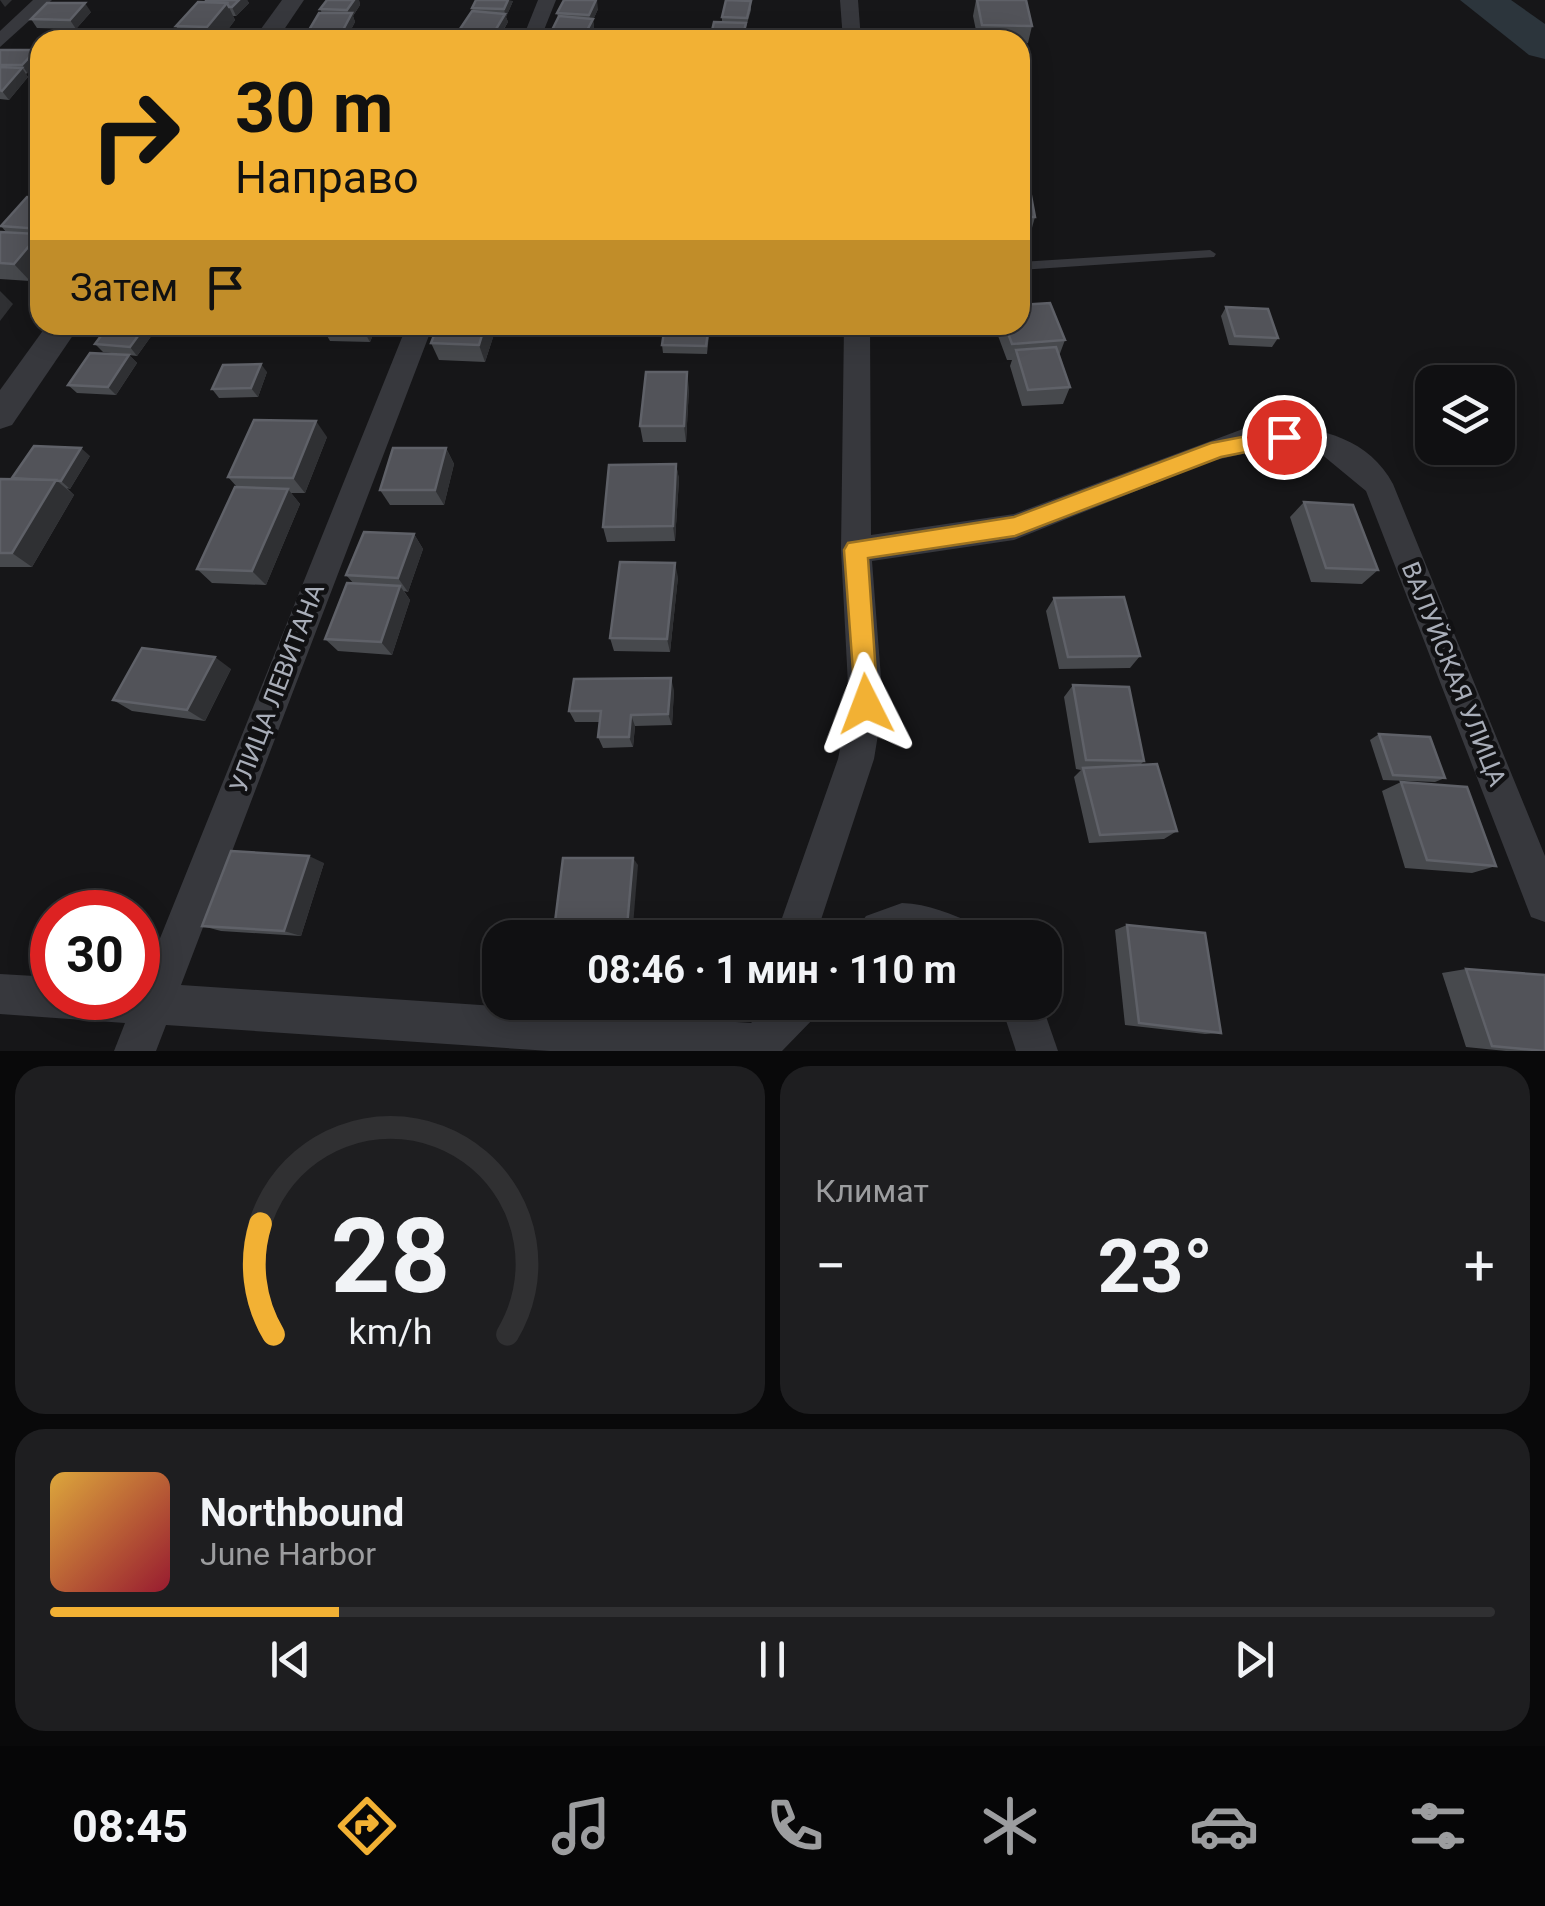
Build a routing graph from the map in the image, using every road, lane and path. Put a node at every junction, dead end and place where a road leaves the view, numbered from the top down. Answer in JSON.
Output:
{"nodes":[{"id":1,"x":43,"y":0,"type":"edge"},
{"id":2,"x":294,"y":0,"type":"edge"},
{"id":3,"x":547,"y":0,"type":"edge"},
{"id":4,"x":849,"y":0,"type":"edge"},
{"id":5,"x":272,"y":30,"type":"edge"},
{"id":6,"x":535,"y":30,"type":"edge"},
{"id":7,"x":851,"y":30,"type":"edge"},
{"id":8,"x":0,"y":42,"type":"edge"},
{"id":9,"x":1210,"y":254,"type":"dead end"},
{"id":10,"x":1030,"y":265,"type":"edge"},
{"id":11,"x":57,"y":335,"type":"edge"},
{"id":12,"x":416,"y":335,"type":"edge"},
{"id":13,"x":857,"y":335,"type":"edge"},
{"id":14,"x":0,"y":416,"type":"edge"},
{"id":15,"x":856,"y":550,"type":"junction"},
{"id":16,"x":1545,"y":903,"type":"edge"},
{"id":17,"x":801,"y":920,"type":"edge"},
{"id":18,"x":160,"y":989,"type":"edge"},
{"id":19,"x":0,"y":994,"type":"edge"},
{"id":20,"x":30,"y":996,"type":"edge"},
{"id":21,"x":160,"y":1004,"type":"edge"},
{"id":22,"x":148,"y":1020,"type":"edge"},
{"id":23,"x":767,"y":1020,"type":"edge"},
{"id":24,"x":784,"y":1020,"type":"edge"},
{"id":25,"x":1027,"y":1020,"type":"edge"},
{"id":26,"x":758,"y":1047,"type":"edge"},
{"id":27,"x":135,"y":1051,"type":"edge"},
{"id":28,"x":1038,"y":1051,"type":"edge"}],
"edges":[{"from":1,"to":8,"type":"street"},
{"from":2,"to":5,"type":"street"},
{"from":3,"to":6,"type":"street"},
{"from":4,"to":7,"type":"street"},
{"from":9,"to":10,"type":"lane"},
{"from":11,"to":14,"type":"street"},
{"from":12,"to":18,"type":"street","name":"УЛИЦА ЛЕВИТАНА"},
{"from":13,"to":15,"type":"street"},
{"from":15,"to":16,"type":"street","name":"ВАЛУЙСКАЯ УЛИЦА"},
{"from":15,"to":17,"type":"street"},
{"from":19,"to":20,"type":"street"},
{"from":21,"to":26,"type":"street"},
{"from":22,"to":27,"type":"street","name":"УЛИЦА ЛЕВИТАНА"},
{"from":23,"to":26,"type":"street"},
{"from":24,"to":26,"type":"street"},
{"from":25,"to":28,"type":"street"}]}
